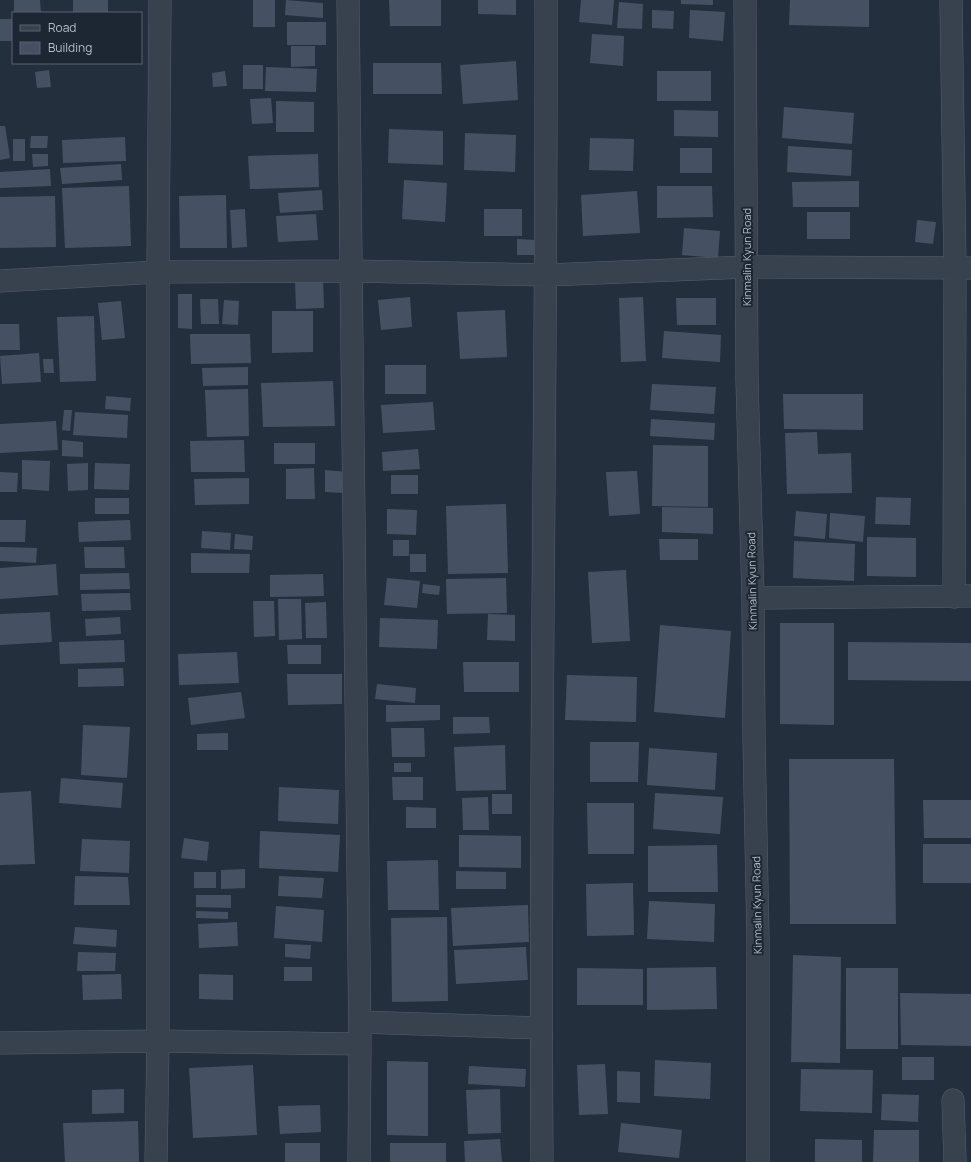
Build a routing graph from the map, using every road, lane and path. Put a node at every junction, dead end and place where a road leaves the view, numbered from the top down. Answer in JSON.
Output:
{"nodes":[{"id":1,"x":160,"y":0,"type":"edge"},
{"id":2,"x":348,"y":0,"type":"edge"},
{"id":3,"x":546,"y":0,"type":"edge"},
{"id":4,"x":745,"y":0,"type":"edge"},
{"id":5,"x":951,"y":0,"type":"edge"},
{"id":6,"x":747,"y":267,"type":"junction"},
{"id":7,"x":963,"y":268,"type":"edge"},
{"id":8,"x":352,"y":271,"type":"junction"},
{"id":9,"x":158,"y":272,"type":"junction"},
{"id":10,"x":547,"y":275,"type":"junction"},
{"id":11,"x":0,"y":281,"type":"edge"},
{"id":12,"x":962,"y":596,"type":"edge"},
{"id":13,"x":753,"y":598,"type":"junction"},
{"id":14,"x":360,"y":1022,"type":"junction"},
{"id":15,"x":541,"y":1028,"type":"junction"},
{"id":16,"x":158,"y":1040,"type":"junction"},
{"id":17,"x":0,"y":1043,"type":"edge"},
{"id":18,"x":360,"y":1044,"type":"junction"},
{"id":19,"x":953,"y":1100,"type":"dead end"},
{"id":20,"x":156,"y":1162,"type":"edge"},
{"id":21,"x":359,"y":1162,"type":"edge"},
{"id":22,"x":542,"y":1162,"type":"edge"},
{"id":23,"x":758,"y":1162,"type":"edge"},
{"id":24,"x":955,"y":1162,"type":"edge"}],
"edges":[{"from":1,"to":9,"type":"street"},
{"from":2,"to":8,"type":"street"},
{"from":3,"to":10,"type":"street"},
{"from":4,"to":6,"type":"street","name":"Kinmalin Kyun Road"},
{"from":5,"to":7,"type":"street"},
{"from":6,"to":7,"type":"street"},
{"from":6,"to":10,"type":"street"},
{"from":6,"to":13,"type":"street","name":"Kinmalin Kyun Road"},
{"from":7,"to":12,"type":"street"},
{"from":8,"to":9,"type":"street"},
{"from":8,"to":10,"type":"street"},
{"from":8,"to":14,"type":"street"},
{"from":9,"to":11,"type":"street"},
{"from":9,"to":16,"type":"street"},
{"from":10,"to":15,"type":"street"},
{"from":12,"to":13,"type":"street"},
{"from":13,"to":23,"type":"street","name":"Kinmalin Kyun Road"},
{"from":14,"to":15,"type":"street"},
{"from":14,"to":18,"type":"street"},
{"from":15,"to":22,"type":"street"},
{"from":16,"to":17,"type":"street"},
{"from":16,"to":18,"type":"street"},
{"from":16,"to":20,"type":"street"},
{"from":18,"to":21,"type":"street"},
{"from":19,"to":24,"type":"street"}]}
